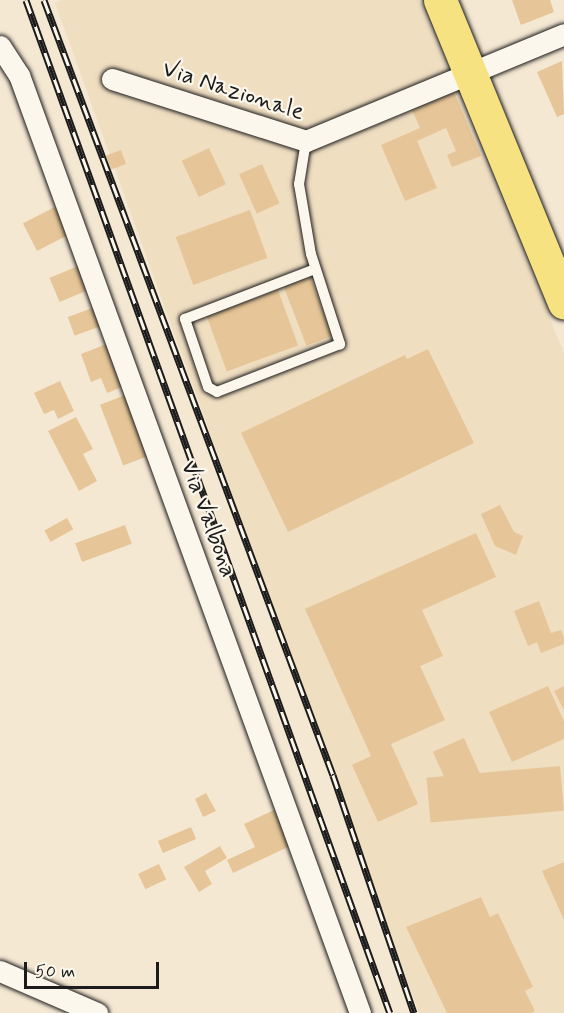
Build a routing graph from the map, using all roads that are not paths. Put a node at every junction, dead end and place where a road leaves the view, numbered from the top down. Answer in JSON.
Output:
{"nodes":[{"id":1,"x":440,"y":0,"type":"edge"},
{"id":2,"x":564,"y":34,"type":"edge"},
{"id":3,"x":0,"y":46,"type":"edge"},
{"id":4,"x":470,"y":71,"type":"junction"},
{"id":5,"x":112,"y":79,"type":"dead end"},
{"id":6,"x":306,"y":141,"type":"junction"},
{"id":7,"x":315,"y":269,"type":"junction"},
{"id":8,"x":564,"y":303,"type":"edge"},
{"id":9,"x":0,"y":971,"type":"edge"},
{"id":10,"x":97,"y":1013,"type":"edge"},
{"id":11,"x":360,"y":1013,"type":"edge"}],
"edges":[{"from":1,"to":4,"type":"main road"},
{"from":2,"to":4,"type":"street","name":"Via Nazionale"},
{"from":3,"to":11,"type":"street","name":"Via Valbona"},
{"from":4,"to":6,"type":"street","name":"Via Nazionale"},
{"from":4,"to":8,"type":"main road"},
{"from":5,"to":6,"type":"street","name":"Via Nazionale"},
{"from":6,"to":7,"type":"lane"},
{"from":7,"to":7,"type":"lane"},
{"from":9,"to":10,"type":"street"}]}
